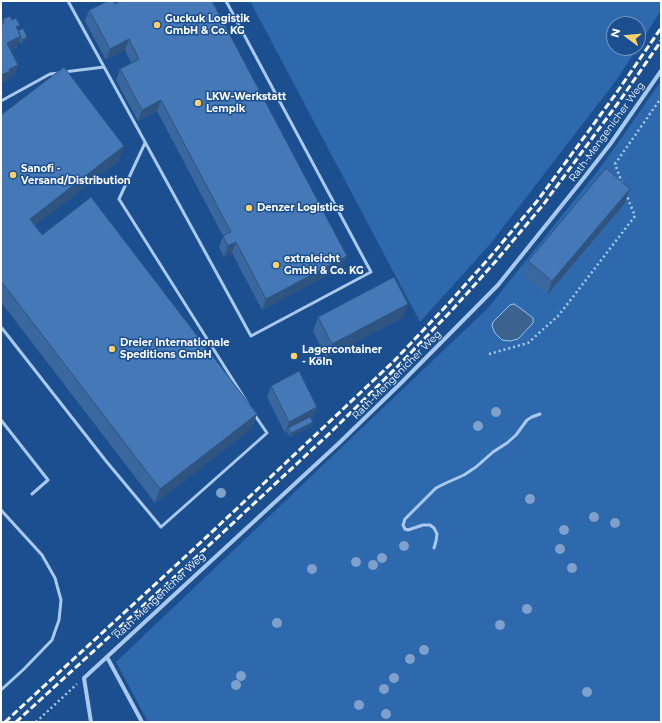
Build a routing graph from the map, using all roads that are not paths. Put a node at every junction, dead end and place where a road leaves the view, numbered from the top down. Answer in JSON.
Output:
{"nodes":[{"id":1,"x":68,"y":1,"type":"edge"},
{"id":2,"x":226,"y":1,"type":"edge"},
{"id":3,"x":104,"y":68,"type":"junction"},
{"id":4,"x":661,"y":71,"type":"edge"},
{"id":5,"x":1,"y":101,"type":"edge"},
{"id":6,"x":145,"y":143,"type":"junction"},
{"id":7,"x":1,"y":327,"type":"edge"},
{"id":8,"x":250,"y":406,"type":"edge"},
{"id":9,"x":254,"y":413,"type":"edge"},
{"id":10,"x":540,"y":414,"type":"dead end"},
{"id":11,"x":1,"y":420,"type":"edge"},
{"id":12,"x":32,"y":494,"type":"dead end"},
{"id":13,"x":1,"y":510,"type":"edge"},
{"id":14,"x":434,"y":548,"type":"dead end"},
{"id":15,"x":107,"y":657,"type":"junction"},
{"id":16,"x":1,"y":690,"type":"edge"},
{"id":17,"x":91,"y":722,"type":"edge"},
{"id":18,"x":142,"y":722,"type":"edge"}],
"edges":[{"from":1,"to":3,"type":"lane"},
{"from":2,"to":6,"type":"lane"},
{"from":3,"to":5,"type":"lane"},
{"from":3,"to":6,"type":"lane"},
{"from":4,"to":15,"type":"street","name":"Rath-Mengenicher Weg"},
{"from":6,"to":8,"type":"lane"},
{"from":7,"to":9,"type":"lane"},
{"from":10,"to":14,"type":"lane"},
{"from":11,"to":12,"type":"lane"},
{"from":13,"to":16,"type":"lane"},
{"from":15,"to":17,"type":"street","name":"Rath-Mengenicher Weg"},
{"from":15,"to":18,"type":"street"}]}
